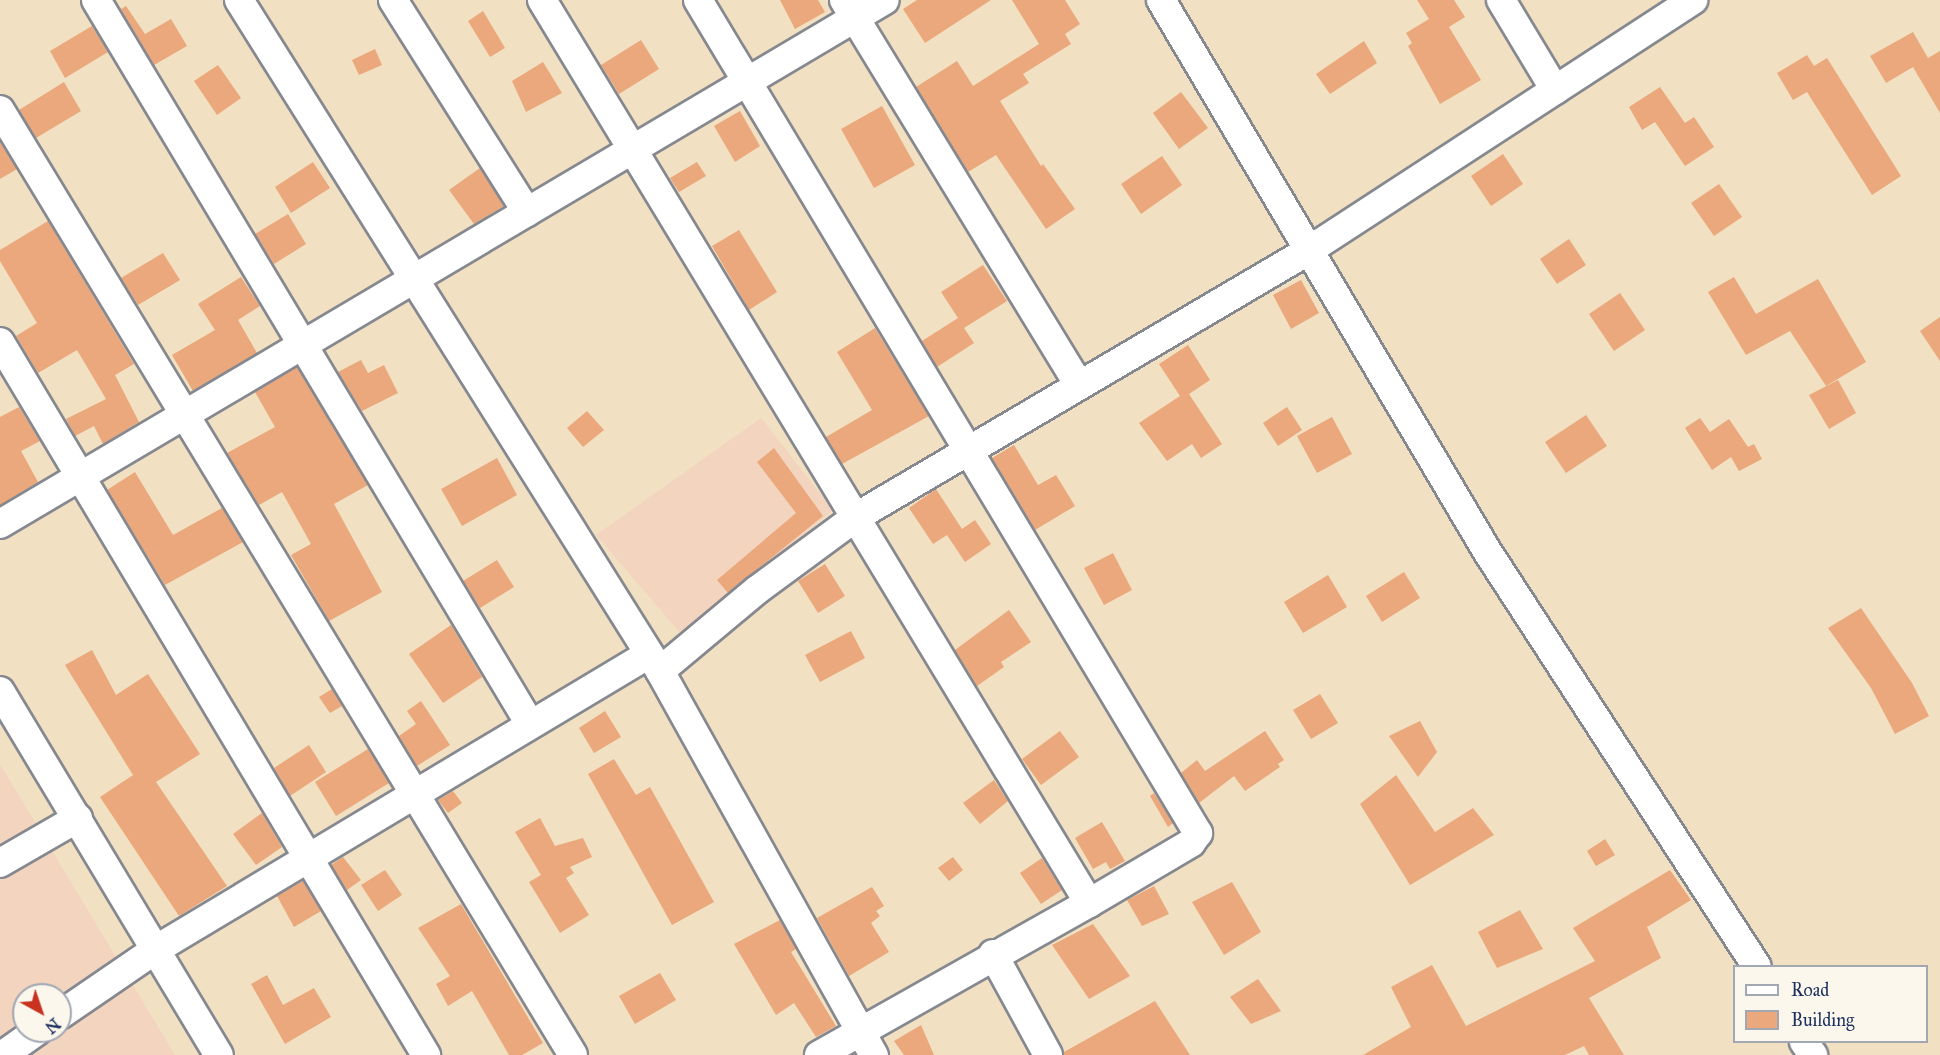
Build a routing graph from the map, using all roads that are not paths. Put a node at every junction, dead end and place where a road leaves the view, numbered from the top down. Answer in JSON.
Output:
{"nodes":[{"id":1,"x":96,"y":0,"type":"edge"},
{"id":2,"x":239,"y":0,"type":"edge"},
{"id":3,"x":393,"y":0,"type":"edge"},
{"id":4,"x":542,"y":0,"type":"edge"},
{"id":5,"x":698,"y":0,"type":"edge"},
{"id":6,"x":885,"y":0,"type":"edge"},
{"id":7,"x":1161,"y":0,"type":"edge"},
{"id":8,"x":1501,"y":0,"type":"edge"},
{"id":9,"x":1693,"y":0,"type":"edge"},
{"id":10,"x":849,"y":10,"type":"edge"},
{"id":11,"x":748,"y":82,"type":"junction"},
{"id":12,"x":1555,"y":90,"type":"junction"},
{"id":13,"x":0,"y":110,"type":"edge"},
{"id":14,"x":633,"y":149,"type":"junction"},
{"id":15,"x":527,"y":212,"type":"junction"},
{"id":16,"x":1308,"y":251,"type":"junction"},
{"id":17,"x":413,"y":278,"type":"junction"},
{"id":18,"x":0,"y":342,"type":"edge"},
{"id":19,"x":304,"y":342,"type":"junction"},
{"id":20,"x":1078,"y":384,"type":"junction"},
{"id":21,"x":183,"y":413,"type":"junction"},
{"id":22,"x":969,"y":449,"type":"junction"},
{"id":23,"x":79,"y":475,"type":"junction"},
{"id":24,"x":856,"y":517,"type":"junction"},
{"id":25,"x":0,"y":524,"type":"edge"},
{"id":26,"x":654,"y":662,"type":"junction"},
{"id":27,"x":0,"y":691,"type":"edge"},
{"id":28,"x":530,"y":724,"type":"junction"},
{"id":29,"x":413,"y":794,"type":"junction"},
{"id":30,"x":78,"y":818,"type":"junction"},
{"id":31,"x":308,"y":856,"type":"junction"},
{"id":32,"x":0,"y":863,"type":"edge"},
{"id":33,"x":1089,"y":903,"type":"junction"},
{"id":34,"x":155,"y":950,"type":"junction"},
{"id":35,"x":993,"y":954,"type":"junction"},
{"id":36,"x":1755,"y":965,"type":"edge"},
{"id":37,"x":72,"y":1007,"type":"edge"},
{"id":38,"x":20,"y":1043,"type":"edge"},
{"id":39,"x":867,"y":1043,"type":"edge"},
{"id":40,"x":3,"y":1055,"type":"edge"},
{"id":41,"x":219,"y":1055,"type":"edge"},
{"id":42,"x":426,"y":1055,"type":"edge"},
{"id":43,"x":573,"y":1055,"type":"edge"},
{"id":44,"x":819,"y":1055,"type":"edge"},
{"id":45,"x":1048,"y":1055,"type":"edge"}],
"edges":[{"from":1,"to":19,"type":"street"},
{"from":2,"to":17,"type":"street"},
{"from":3,"to":15,"type":"street"},
{"from":4,"to":14,"type":"street"},
{"from":5,"to":11,"type":"street"},
{"from":6,"to":10,"type":"street"},
{"from":7,"to":16,"type":"street"},
{"from":8,"to":12,"type":"street"},
{"from":9,"to":12,"type":"street"},
{"from":10,"to":11,"type":"street"},
{"from":10,"to":20,"type":"street"},
{"from":11,"to":14,"type":"street"},
{"from":11,"to":22,"type":"street"},
{"from":12,"to":16,"type":"street"},
{"from":13,"to":21,"type":"street"},
{"from":14,"to":15,"type":"street"},
{"from":14,"to":24,"type":"street"},
{"from":15,"to":17,"type":"street"},
{"from":16,"to":20,"type":"street"},
{"from":16,"to":36,"type":"street"},
{"from":17,"to":19,"type":"street"},
{"from":17,"to":26,"type":"street"},
{"from":18,"to":23,"type":"street"},
{"from":19,"to":21,"type":"street"},
{"from":19,"to":28,"type":"street"},
{"from":20,"to":22,"type":"street"},
{"from":21,"to":23,"type":"street"},
{"from":21,"to":29,"type":"street"},
{"from":22,"to":24,"type":"street"},
{"from":22,"to":33,"type":"street"},
{"from":23,"to":25,"type":"street"},
{"from":23,"to":31,"type":"street"},
{"from":24,"to":26,"type":"street"},
{"from":24,"to":33,"type":"street"},
{"from":26,"to":28,"type":"street"},
{"from":26,"to":39,"type":"street"},
{"from":27,"to":30,"type":"street"},
{"from":28,"to":29,"type":"street"},
{"from":29,"to":31,"type":"street"},
{"from":29,"to":43,"type":"street"},
{"from":30,"to":32,"type":"street"},
{"from":30,"to":34,"type":"street"},
{"from":31,"to":34,"type":"street"},
{"from":31,"to":42,"type":"street"},
{"from":33,"to":35,"type":"street"},
{"from":34,"to":37,"type":"street"},
{"from":34,"to":41,"type":"street"},
{"from":35,"to":39,"type":"street"},
{"from":35,"to":45,"type":"street"},
{"from":38,"to":40,"type":"street"},
{"from":39,"to":44,"type":"street"}]}
